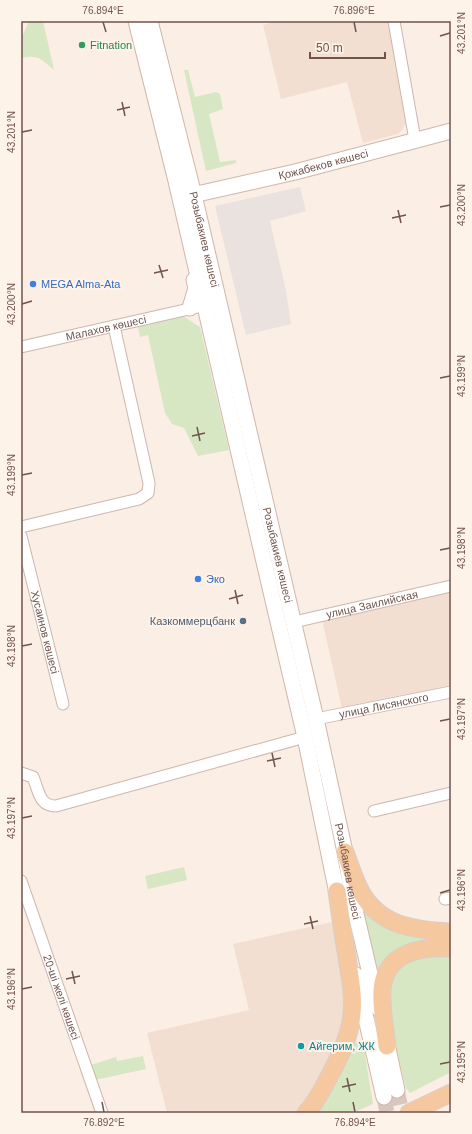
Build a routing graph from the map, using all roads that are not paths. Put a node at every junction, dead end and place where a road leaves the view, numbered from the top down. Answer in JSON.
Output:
{"nodes":[{"id":1,"x":136,"y":21,"type":"edge"},
{"id":2,"x":150,"y":21,"type":"edge"},
{"id":3,"x":394,"y":21,"type":"edge"},
{"id":4,"x":451,"y":131,"type":"edge"},
{"id":5,"x":415,"y":140,"type":"junction"},
{"id":6,"x":187,"y":197,"type":"junction"},
{"id":7,"x":184,"y":218,"type":"junction"},
{"id":8,"x":212,"y":303,"type":"junction"},
{"id":9,"x":190,"y":308,"type":"junction"},
{"id":10,"x":114,"y":326,"type":"junction"},
{"id":11,"x":21,"y":347,"type":"edge"},
{"id":12,"x":21,"y":527,"type":"edge"},
{"id":13,"x":21,"y":536,"type":"edge"},
{"id":14,"x":451,"y":586,"type":"edge"},
{"id":15,"x":294,"y":622,"type":"junction"},
{"id":16,"x":451,"y":692,"type":"edge"},
{"id":17,"x":63,"y":704,"type":"dead end"},
{"id":18,"x":316,"y":719,"type":"junction"},
{"id":19,"x":305,"y":737,"type":"junction"},
{"id":20,"x":21,"y":773,"type":"edge"},
{"id":21,"x":451,"y":793,"type":"edge"},
{"id":22,"x":374,"y":811,"type":"dead end"},
{"id":23,"x":345,"y":852,"type":"junction"},
{"id":24,"x":21,"y":882,"type":"edge"},
{"id":25,"x":337,"y":891,"type":"junction"},
{"id":26,"x":451,"y":932,"type":"edge"},
{"id":27,"x":451,"y":948,"type":"edge"},
{"id":28,"x":387,"y":1046,"type":"junction"},
{"id":29,"x":397,"y":1090,"type":"tunnel mouth"},
{"id":30,"x":451,"y":1093,"type":"edge"},
{"id":31,"x":384,"y":1097,"type":"tunnel mouth"},
{"id":32,"x":412,"y":1112,"type":"edge"},
{"id":33,"x":102,"y":1113,"type":"edge"},
{"id":34,"x":306,"y":1113,"type":"edge"}],
"edges":[{"from":1,"to":6,"type":"main road","name":"Розыбакиев көшесі"},
{"from":2,"to":6,"type":"main road","name":"Розыбакиев көшесі"},
{"from":3,"to":5,"type":"street"},
{"from":4,"to":5,"type":"main road","name":"Қожабеков көшесі"},
{"from":5,"to":6,"type":"main road","name":"Қожабеков көшесі"},
{"from":6,"to":7,"type":"main road","name":"Розыбакиев көшесі"},
{"from":6,"to":8,"type":"main road","name":"Розыбакиев көшесі"},
{"from":7,"to":8,"type":"main road","name":"Розыбакиев көшесі"},
{"from":7,"to":9,"type":"main road"},
{"from":8,"to":9,"type":"street","name":"Малахов көшесі"},
{"from":8,"to":15,"type":"main road","name":"Розыбакиев көшесі"},
{"from":8,"to":19,"type":"main road","name":"Розыбакиев көшесі"},
{"from":9,"to":10,"type":"street","name":"Малахов көшесі"},
{"from":10,"to":11,"type":"street","name":"Малахов көшесі"},
{"from":10,"to":12,"type":"street"},
{"from":13,"to":17,"type":"street","name":"Хусаинов көшесі"},
{"from":14,"to":15,"type":"street","name":"улица Заилийская"},
{"from":15,"to":18,"type":"main road","name":"Розыбакиев көшесі"},
{"from":16,"to":18,"type":"street","name":"улица Лисянского"},
{"from":18,"to":23,"type":"main road","name":"Розыбакиев көшесі"},
{"from":19,"to":20,"type":"street"},
{"from":19,"to":25,"type":"main road","name":"Розыбакиев көшесі"},
{"from":21,"to":22,"type":"street"},
{"from":23,"to":26,"type":"main road"},
{"from":23,"to":28,"type":"main road","name":"Розыбакиев көшесі"},
{"from":24,"to":33,"type":"street","name":"20-ші желі көшесі"},
{"from":25,"to":31,"type":"main road","name":"Розыбакиев көшесі"},
{"from":25,"to":34,"type":"main road"},
{"from":27,"to":28,"type":"main road"},
{"from":28,"to":29,"type":"main road","name":"Розыбакиев көшесі"},
{"from":30,"to":32,"type":"main road"}]}
